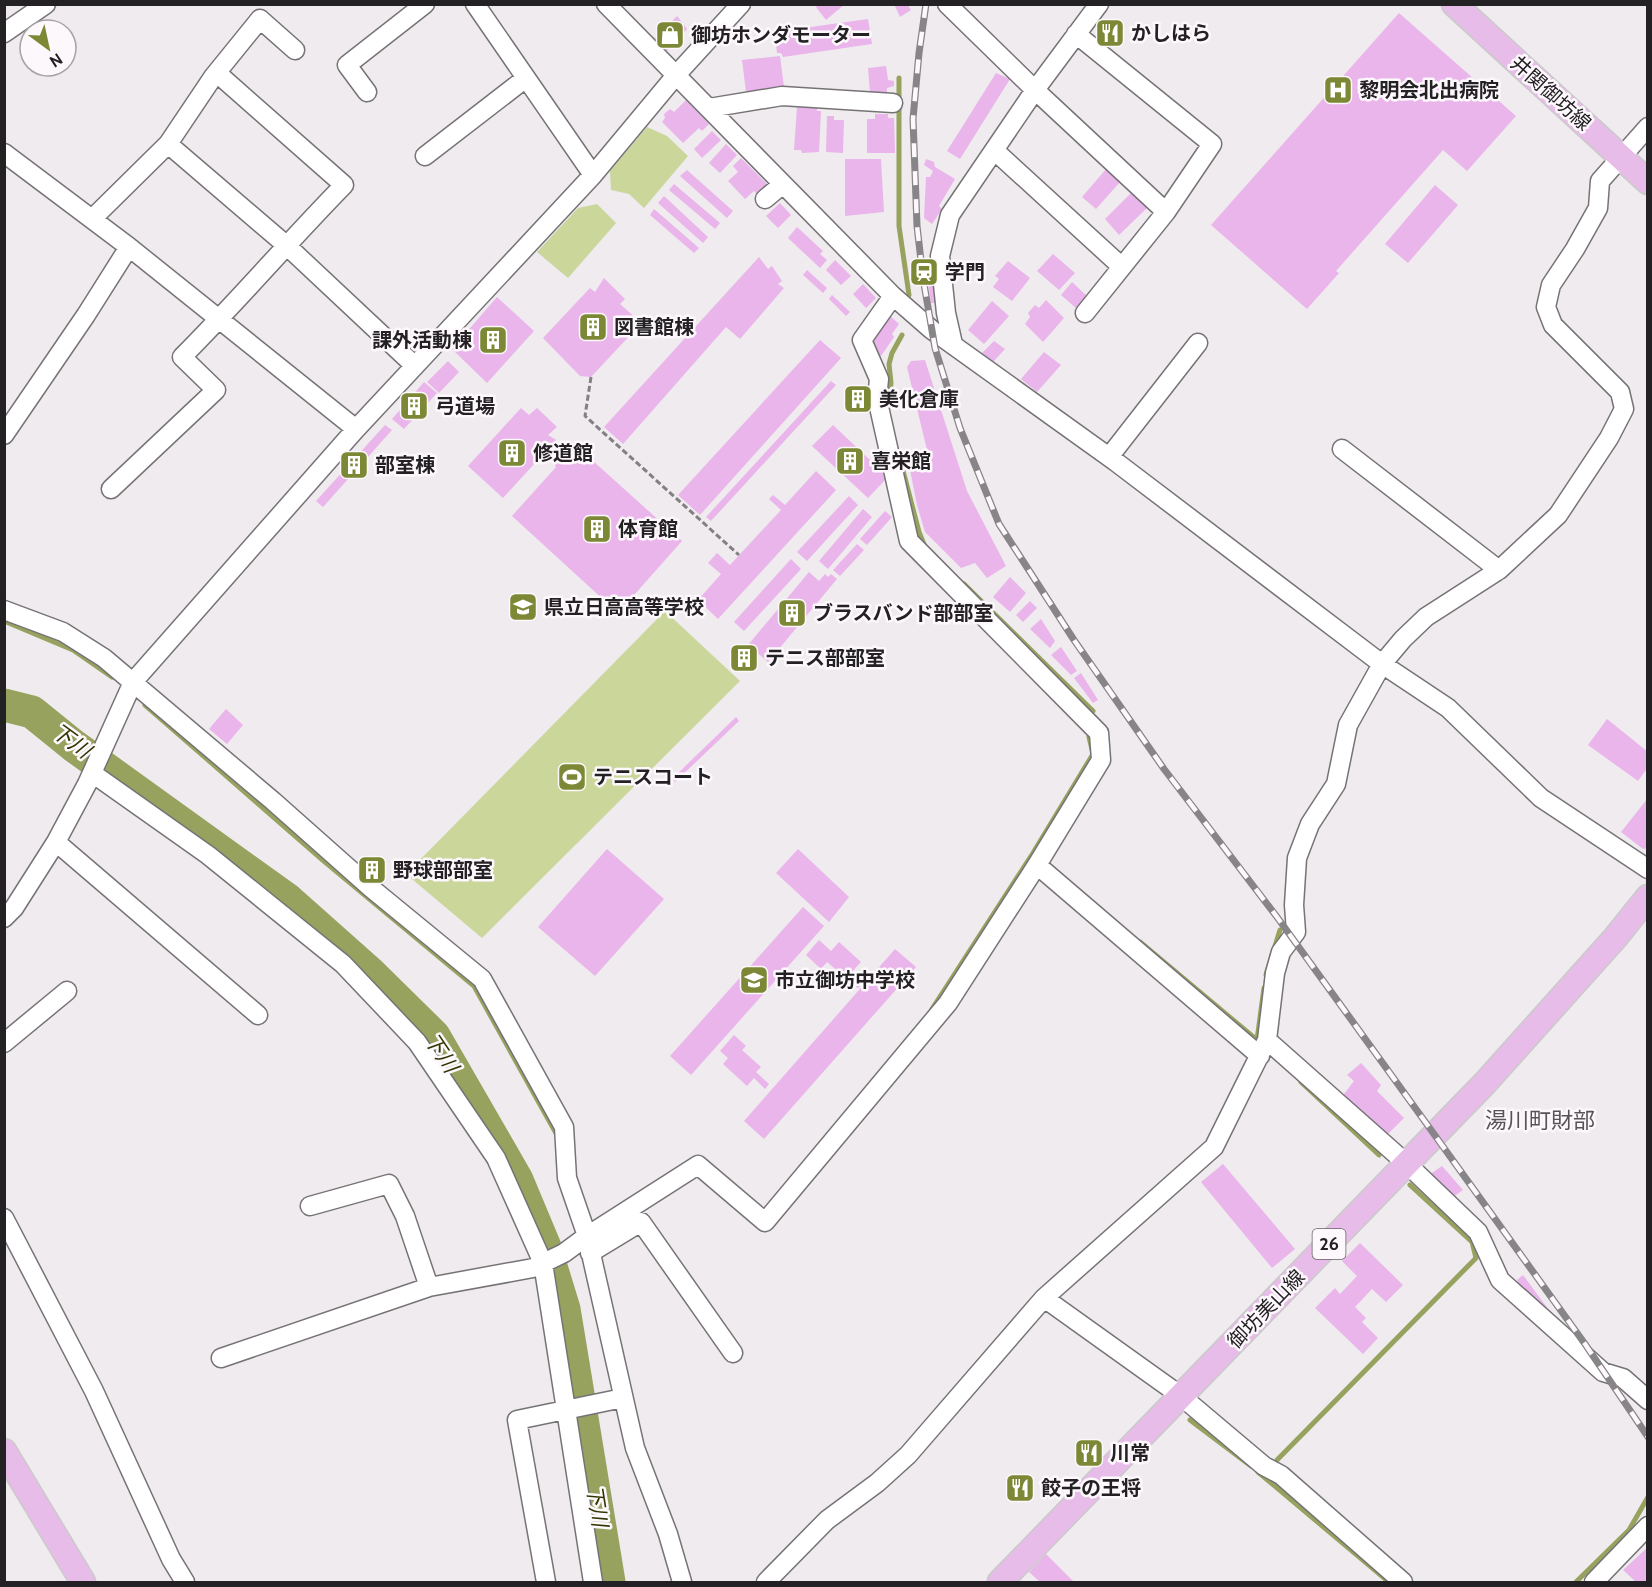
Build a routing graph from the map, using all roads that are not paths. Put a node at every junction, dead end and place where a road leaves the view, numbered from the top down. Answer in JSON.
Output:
{"nodes":[{"id":1,"x":46,"y":4,"type":"edge"},
{"id":2,"x":425,"y":4,"type":"edge"},
{"id":3,"x":475,"y":4,"type":"edge"},
{"id":4,"x":606,"y":4,"type":"edge"},
{"id":5,"x":741,"y":4,"type":"edge"},
{"id":6,"x":947,"y":4,"type":"edge"},
{"id":7,"x":1099,"y":4,"type":"edge"},
{"id":8,"x":1454,"y":4,"type":"edge"},
{"id":9,"x":4,"y":33,"type":"edge"},
{"id":10,"x":1076,"y":34,"type":"junction"},
{"id":11,"x":295,"y":50,"type":"dead end"},
{"id":12,"x":217,"y":73,"type":"junction"},
{"id":13,"x":677,"y":74,"type":"junction"},
{"id":14,"x":526,"y":78,"type":"junction"},
{"id":15,"x":1035,"y":90,"type":"junction"},
{"id":16,"x":367,"y":92,"type":"dead end"},
{"id":17,"x":892,"y":103,"type":"dead end"},
{"id":18,"x":709,"y":108,"type":"junction"},
{"id":19,"x":1647,"y":127,"type":"edge"},
{"id":20,"x":168,"y":144,"type":"junction"},
{"id":21,"x":994,"y":150,"type":"junction"},
{"id":22,"x":4,"y":153,"type":"edge"},
{"id":23,"x":425,"y":156,"type":"dead end"},
{"id":24,"x":1622,"y":158,"type":"junction"},
{"id":25,"x":593,"y":174,"type":"junction"},
{"id":26,"x":1647,"y":182,"type":"edge"},
{"id":27,"x":783,"y":183,"type":"junction"},
{"id":28,"x":765,"y":200,"type":"dead end"},
{"id":29,"x":1166,"y":212,"type":"junction"},
{"id":30,"x":93,"y":218,"type":"junction"},
{"id":31,"x":285,"y":245,"type":"junction"},
{"id":32,"x":129,"y":247,"type":"junction"},
{"id":33,"x":1122,"y":267,"type":"junction"},
{"id":34,"x":893,"y":296,"type":"junction"},
{"id":35,"x":1085,"y":313,"type":"dead end"},
{"id":36,"x":220,"y":320,"type":"junction"},
{"id":37,"x":953,"y":344,"type":"junction"},
{"id":38,"x":1198,"y":344,"type":"dead end"},
{"id":39,"x":415,"y":366,"type":"junction"},
{"id":40,"x":356,"y":429,"type":"junction"},
{"id":41,"x":4,"y":435,"type":"edge"},
{"id":42,"x":1342,"y":448,"type":"dead end"},
{"id":43,"x":1109,"y":457,"type":"junction"},
{"id":44,"x":111,"y":489,"type":"dead end"},
{"id":45,"x":1499,"y":570,"type":"junction"},
{"id":46,"x":4,"y":610,"type":"edge"},
{"id":47,"x":1382,"y":664,"type":"junction"},
{"id":48,"x":133,"y":682,"type":"junction"},
{"id":49,"x":92,"y":773,"type":"junction"},
{"id":50,"x":56,"y":842,"type":"junction"},
{"id":51,"x":1037,"y":865,"type":"junction"},
{"id":52,"x":1647,"y":869,"type":"edge"},
{"id":53,"x":1647,"y":897,"type":"edge"},
{"id":54,"x":4,"y":918,"type":"edge"},
{"id":55,"x":67,"y":991,"type":"dead end"},
{"id":56,"x":258,"y":1015,"type":"dead end"},
{"id":57,"x":4,"y":1043,"type":"edge"},
{"id":58,"x":1263,"y":1048,"type":"junction"},
{"id":59,"x":1407,"y":1164,"type":"junction"},
{"id":60,"x":310,"y":1206,"type":"dead end"},
{"id":61,"x":4,"y":1218,"type":"edge"},
{"id":62,"x":588,"y":1245,"type":"junction"},
{"id":63,"x":543,"y":1263,"type":"junction"},
{"id":64,"x":429,"y":1287,"type":"junction"},
{"id":65,"x":1044,"y":1298,"type":"junction"},
{"id":66,"x":733,"y":1353,"type":"dead end"},
{"id":67,"x":221,"y":1358,"type":"dead end"},
{"id":68,"x":1181,"y":1396,"type":"junction"},
{"id":69,"x":623,"y":1398,"type":"junction"},
{"id":70,"x":1647,"y":1400,"type":"edge"},
{"id":71,"x":565,"y":1410,"type":"junction"},
{"id":72,"x":4,"y":1450,"type":"edge"},
{"id":73,"x":1647,"y":1526,"type":"edge"},
{"id":74,"x":83,"y":1582,"type":"edge"},
{"id":75,"x":185,"y":1582,"type":"edge"},
{"id":76,"x":546,"y":1582,"type":"edge"},
{"id":77,"x":593,"y":1582,"type":"edge"},
{"id":78,"x":682,"y":1582,"type":"edge"},
{"id":79,"x":766,"y":1582,"type":"edge"},
{"id":80,"x":1000,"y":1582,"type":"edge"},
{"id":81,"x":1403,"y":1582,"type":"edge"},
{"id":82,"x":1594,"y":1582,"type":"edge"}],
"edges":[{"from":1,"to":9,"type":"street"},
{"from":2,"to":16,"type":"street"},
{"from":3,"to":14,"type":"street"},
{"from":4,"to":13,"type":"street"},
{"from":5,"to":13,"type":"street"},
{"from":6,"to":15,"type":"street"},
{"from":7,"to":10,"type":"street"},
{"from":8,"to":24,"type":"main road","name":"井関御坊線"},
{"from":10,"to":15,"type":"street"},
{"from":10,"to":29,"type":"street"},
{"from":11,"to":12,"type":"street"},
{"from":12,"to":20,"type":"street"},
{"from":12,"to":31,"type":"street"},
{"from":13,"to":18,"type":"street"},
{"from":13,"to":25,"type":"street"},
{"from":14,"to":23,"type":"street"},
{"from":14,"to":25,"type":"street"},
{"from":15,"to":21,"type":"street"},
{"from":15,"to":29,"type":"street"},
{"from":17,"to":18,"type":"street"},
{"from":18,"to":27,"type":"street"},
{"from":19,"to":24,"type":"street"},
{"from":20,"to":30,"type":"street"},
{"from":20,"to":31,"type":"street"},
{"from":21,"to":33,"type":"street"},
{"from":21,"to":37,"type":"street"},
{"from":22,"to":30,"type":"street"},
{"from":24,"to":26,"type":"main road","name":"井関御坊線"},
{"from":24,"to":45,"type":"street"},
{"from":25,"to":39,"type":"street"},
{"from":27,"to":28,"type":"street"},
{"from":27,"to":34,"type":"street"},
{"from":29,"to":33,"type":"street"},
{"from":30,"to":32,"type":"street"},
{"from":31,"to":36,"type":"street"},
{"from":31,"to":39,"type":"street"},
{"from":32,"to":36,"type":"street"},
{"from":32,"to":41,"type":"street"},
{"from":33,"to":35,"type":"street"},
{"from":34,"to":37,"type":"street"},
{"from":34,"to":51,"type":"street"},
{"from":36,"to":40,"type":"street"},
{"from":36,"to":44,"type":"street"},
{"from":37,"to":43,"type":"street"},
{"from":38,"to":43,"type":"street"},
{"from":39,"to":40,"type":"street"},
{"from":40,"to":48,"type":"street"},
{"from":42,"to":45,"type":"street"},
{"from":43,"to":47,"type":"street"},
{"from":45,"to":47,"type":"street"},
{"from":46,"to":48,"type":"street"},
{"from":47,"to":52,"type":"street"},
{"from":47,"to":58,"type":"street"},
{"from":48,"to":49,"type":"street"},
{"from":48,"to":62,"type":"street"},
{"from":49,"to":50,"type":"street"},
{"from":49,"to":63,"type":"street"},
{"from":50,"to":54,"type":"street"},
{"from":50,"to":56,"type":"street"},
{"from":51,"to":58,"type":"street"},
{"from":51,"to":62,"type":"street"},
{"from":53,"to":59,"type":"main road","name":"御坊美山線","number":"26"},
{"from":55,"to":57,"type":"street"},
{"from":58,"to":59,"type":"street"},
{"from":58,"to":65,"type":"street"},
{"from":59,"to":68,"type":"main road","name":"御坊美山線","number":"26"},
{"from":59,"to":70,"type":"street"},
{"from":60,"to":64,"type":"street"},
{"from":61,"to":75,"type":"street"},
{"from":62,"to":63,"type":"street"},
{"from":62,"to":66,"type":"street"},
{"from":62,"to":69,"type":"street"},
{"from":63,"to":64,"type":"street"},
{"from":63,"to":71,"type":"street"},
{"from":64,"to":67,"type":"street"},
{"from":65,"to":68,"type":"street"},
{"from":65,"to":79,"type":"street"},
{"from":68,"to":80,"type":"main road","name":"御坊美山線","number":"26"},
{"from":68,"to":81,"type":"street"},
{"from":69,"to":71,"type":"street"},
{"from":69,"to":78,"type":"street"},
{"from":71,"to":76,"type":"street"},
{"from":71,"to":77,"type":"street"},
{"from":72,"to":74,"type":"main road"},
{"from":73,"to":82,"type":"street"}]}
